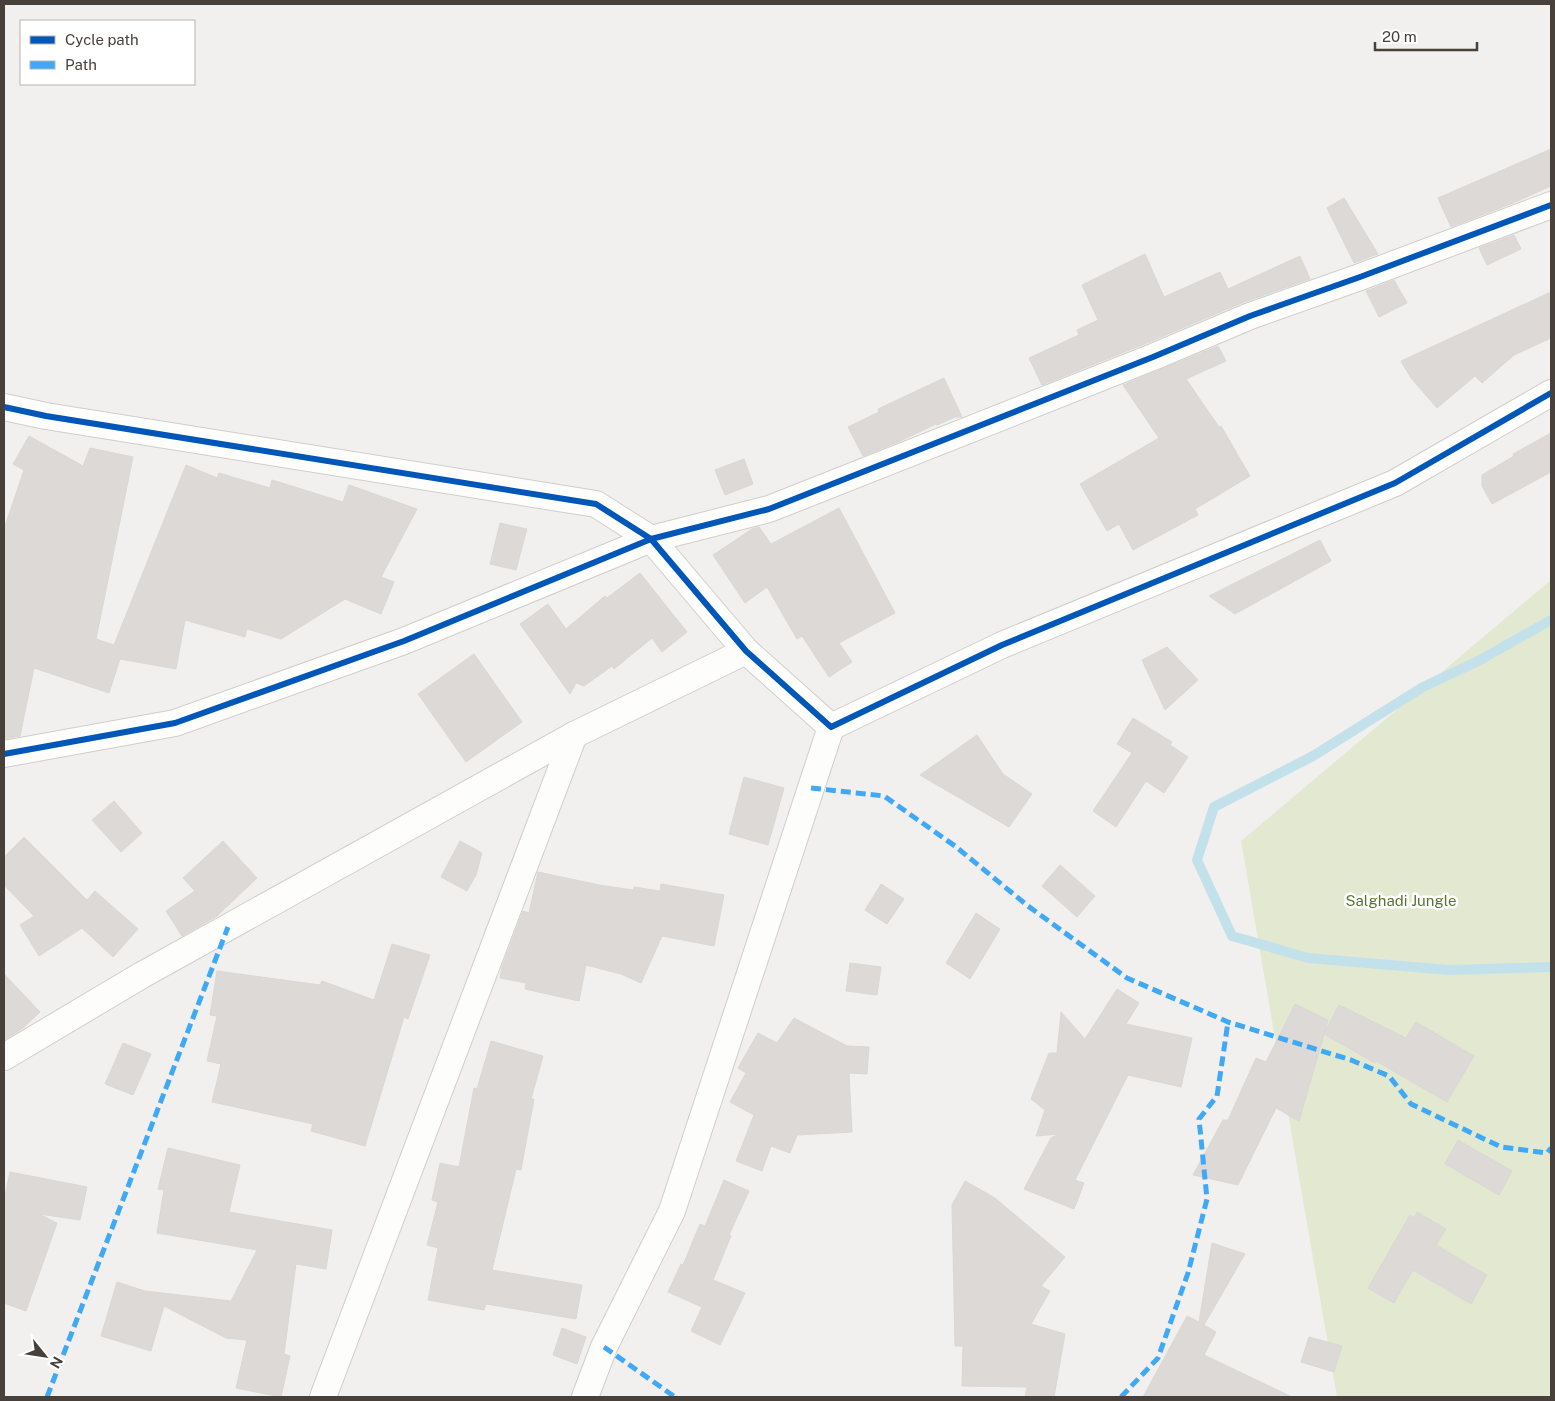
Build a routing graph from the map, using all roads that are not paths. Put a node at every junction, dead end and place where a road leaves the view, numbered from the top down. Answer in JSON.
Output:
{"nodes":[{"id":1,"x":1551,"y":205,"type":"edge"},
{"id":2,"x":1551,"y":392,"type":"edge"},
{"id":3,"x":4,"y":407,"type":"edge"},
{"id":4,"x":651,"y":539,"type":"junction"},
{"id":5,"x":746,"y":651,"type":"junction"},
{"id":6,"x":831,"y":727,"type":"junction"},
{"id":7,"x":574,"y":735,"type":"junction"},
{"id":8,"x":4,"y":754,"type":"edge"},
{"id":9,"x":4,"y":1057,"type":"edge"},
{"id":10,"x":323,"y":1397,"type":"edge"},
{"id":11,"x":585,"y":1397,"type":"edge"}],
"edges":[{"from":1,"to":4,"type":"street"},
{"from":2,"to":6,"type":"street"},
{"from":3,"to":4,"type":"street"},
{"from":4,"to":5,"type":"street"},
{"from":4,"to":8,"type":"street"},
{"from":5,"to":6,"type":"street"},
{"from":5,"to":7,"type":"street"},
{"from":6,"to":11,"type":"street"},
{"from":7,"to":9,"type":"street"},
{"from":7,"to":10,"type":"street"}]}
